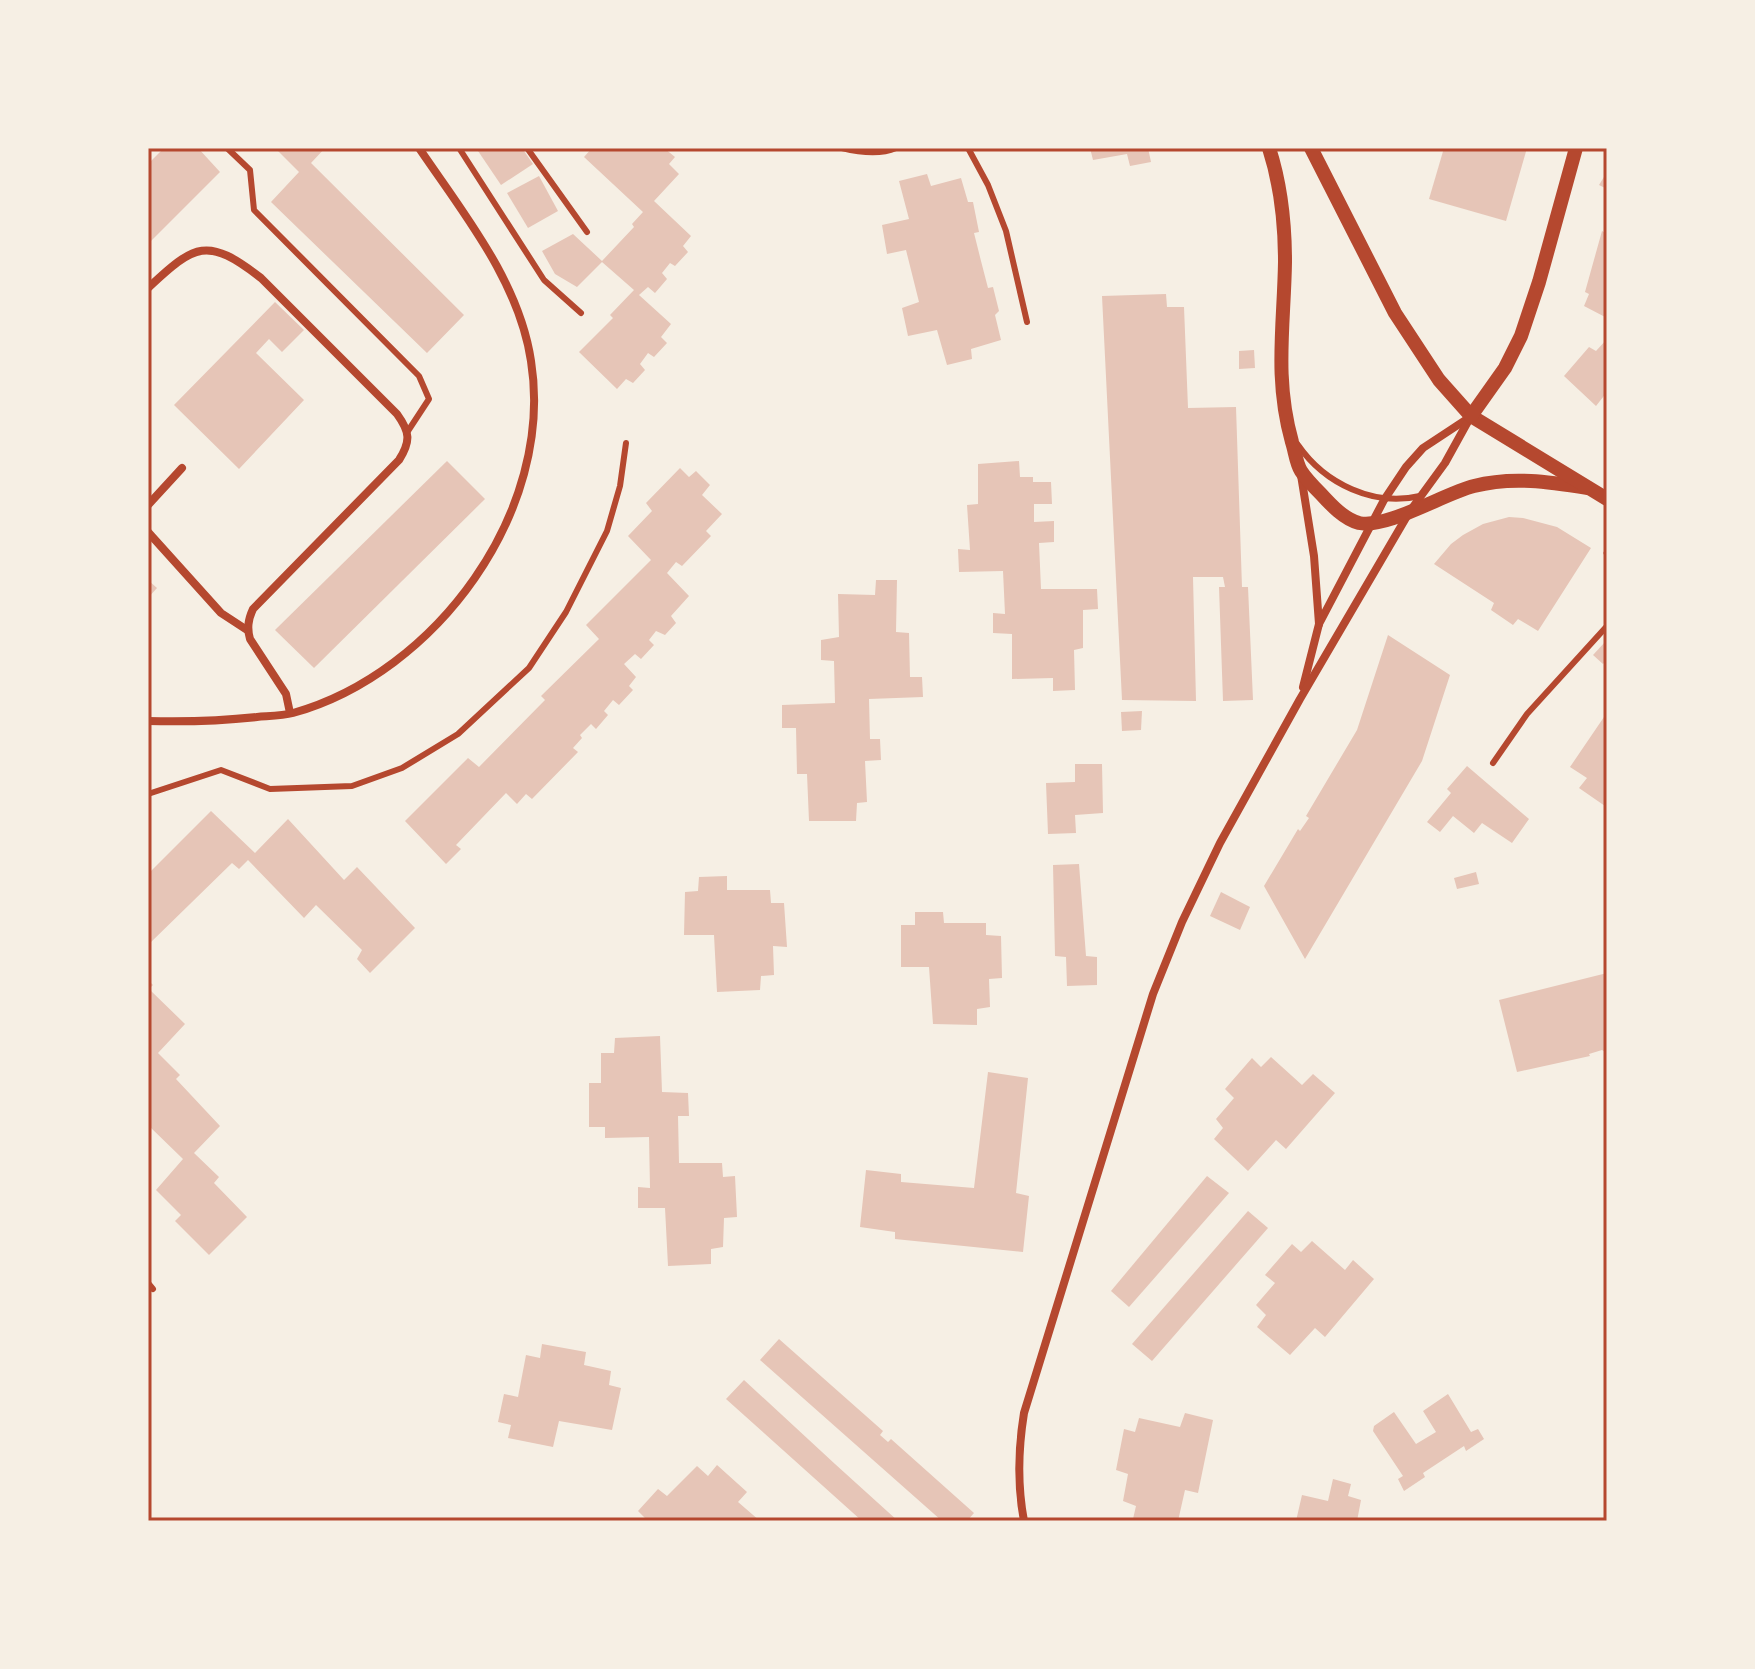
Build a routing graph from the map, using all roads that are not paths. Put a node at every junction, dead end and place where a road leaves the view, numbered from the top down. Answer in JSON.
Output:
{"nodes":[{"id":1,"x":227,"y":148,"type":"edge"},
{"id":2,"x":419,"y":148,"type":"edge"},
{"id":3,"x":459,"y":148,"type":"edge"},
{"id":4,"x":527,"y":148,"type":"edge"},
{"id":5,"x":842,"y":148,"type":"edge"},
{"id":6,"x":896,"y":148,"type":"edge"},
{"id":7,"x":968,"y":148,"type":"edge"},
{"id":8,"x":1269,"y":148,"type":"edge"},
{"id":9,"x":1311,"y":148,"type":"edge"},
{"id":10,"x":1576,"y":148,"type":"edge"},
{"id":11,"x":587,"y":232,"type":"dead end"},
{"id":12,"x":148,"y":288,"type":"edge"},
{"id":13,"x":581,"y":313,"type":"dead end"},
{"id":14,"x":1027,"y":322,"type":"dead end"},
{"id":15,"x":1471,"y":416,"type":"junction"},
{"id":16,"x":408,"y":431,"type":"junction"},
{"id":17,"x":1289,"y":433,"type":"junction"},
{"id":18,"x":626,"y":443,"type":"dead end"},
{"id":19,"x":182,"y":468,"type":"dead end"},
{"id":20,"x":1300,"y":470,"type":"junction"},
{"id":21,"x":1588,"y":488,"type":"junction"},
{"id":22,"x":1420,"y":496,"type":"junction"},
{"id":23,"x":1607,"y":499,"type":"edge"},
{"id":24,"x":1384,"y":500,"type":"junction"},
{"id":25,"x":148,"y":505,"type":"edge"},
{"id":26,"x":1410,"y":511,"type":"junction"},
{"id":27,"x":1370,"y":523,"type":"junction"},
{"id":28,"x":148,"y":532,"type":"edge"},
{"id":29,"x":1319,"y":624,"type":"junction"},
{"id":30,"x":1607,"y":626,"type":"edge"},
{"id":31,"x":247,"y":630,"type":"junction"},
{"id":32,"x":1300,"y":699,"type":"junction"},
{"id":33,"x":290,"y":713,"type":"junction"},
{"id":34,"x":148,"y":721,"type":"edge"},
{"id":35,"x":1493,"y":763,"type":"dead end"},
{"id":36,"x":148,"y":794,"type":"edge"},
{"id":37,"x":148,"y":1283,"type":"edge"},
{"id":38,"x":153,"y":1289,"type":"dead end"},
{"id":39,"x":1024,"y":1521,"type":"edge"}],
"edges":[{"from":1,"to":16,"type":"lane"},
{"from":2,"to":33,"type":"street"},
{"from":3,"to":13,"type":"lane"},
{"from":4,"to":11,"type":"lane"},
{"from":5,"to":6,"type":"lane"},
{"from":7,"to":14,"type":"lane"},
{"from":8,"to":17,"type":"street"},
{"from":9,"to":15,"type":"street"},
{"from":10,"to":15,"type":"street"},
{"from":12,"to":16,"type":"street"},
{"from":15,"to":21,"type":"street"},
{"from":15,"to":22,"type":"street"},
{"from":15,"to":24,"type":"street"},
{"from":16,"to":31,"type":"street"},
{"from":17,"to":20,"type":"street"},
{"from":17,"to":24,"type":"lane"},
{"from":18,"to":36,"type":"lane"},
{"from":19,"to":25,"type":"street"},
{"from":20,"to":27,"type":"street"},
{"from":20,"to":29,"type":"street"},
{"from":21,"to":23,"type":"street"},
{"from":21,"to":26,"type":"street"},
{"from":22,"to":24,"type":"lane"},
{"from":22,"to":26,"type":"street"},
{"from":24,"to":27,"type":"street"},
{"from":26,"to":27,"type":"street"},
{"from":26,"to":32,"type":"street"},
{"from":27,"to":29,"type":"street"},
{"from":28,"to":31,"type":"street"},
{"from":29,"to":32,"type":"street"},
{"from":30,"to":35,"type":"lane"},
{"from":31,"to":33,"type":"street"},
{"from":32,"to":39,"type":"street"},
{"from":33,"to":34,"type":"street"},
{"from":37,"to":38,"type":"lane"}]}
